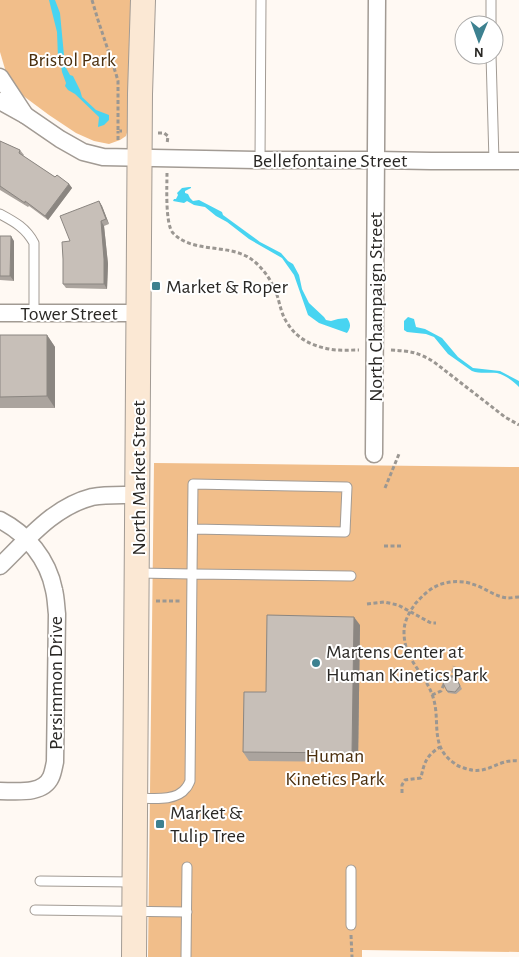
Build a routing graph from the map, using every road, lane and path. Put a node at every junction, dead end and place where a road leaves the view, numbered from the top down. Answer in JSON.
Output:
{"nodes":[{"id":1,"x":92,"y":0,"type":"edge"},
{"id":2,"x":143,"y":0,"type":"edge"},
{"id":3,"x":262,"y":0,"type":"edge"},
{"id":4,"x":377,"y":0,"type":"edge"},
{"id":5,"x":491,"y":0,"type":"edge"},
{"id":6,"x":491,"y":15,"type":"edge"},
{"id":7,"x":492,"y":65,"type":"edge"},
{"id":8,"x":0,"y":77,"type":"edge"},
{"id":9,"x":0,"y":102,"type":"edge"},
{"id":10,"x":25,"y":115,"type":"junction"},
{"id":11,"x":118,"y":131,"type":"junction"},
{"id":12,"x":127,"y":131,"type":"dead end"},
{"id":13,"x":157,"y":132,"type":"dead end"},
{"id":14,"x":118,"y":140,"type":"dead end"},
{"id":15,"x":167,"y":150,"type":"dead end"},
{"id":16,"x":140,"y":158,"type":"junction"},
{"id":17,"x":260,"y":160,"type":"junction"},
{"id":18,"x":376,"y":160,"type":"junction"},
{"id":19,"x":494,"y":161,"type":"junction"},
{"id":20,"x":519,"y":161,"type":"edge"},
{"id":21,"x":167,"y":174,"type":"dead end"},
{"id":22,"x":0,"y":214,"type":"edge"},
{"id":23,"x":0,"y":313,"type":"edge"},
{"id":24,"x":34,"y":313,"type":"junction"},
{"id":25,"x":139,"y":314,"type":"junction"},
{"id":26,"x":364,"y":350,"type":"dead end"},
{"id":27,"x":387,"y":350,"type":"dead end"},
{"id":28,"x":519,"y":425,"type":"edge"},
{"id":29,"x":374,"y":454,"type":"dead end"},
{"id":30,"x":398,"y":454,"type":"dead end"},
{"id":31,"x":385,"y":488,"type":"dead end"},
{"id":32,"x":138,"y":495,"type":"junction"},
{"id":33,"x":0,"y":520,"type":"edge"},
{"id":34,"x":193,"y":529,"type":"junction"},
{"id":35,"x":27,"y":539,"type":"junction"},
{"id":36,"x":384,"y":546,"type":"dead end"},
{"id":37,"x":403,"y":546,"type":"dead end"},
{"id":38,"x":0,"y":566,"type":"edge"},
{"id":39,"x":138,"y":573,"type":"junction"},
{"id":40,"x":192,"y":574,"type":"junction"},
{"id":41,"x":351,"y":576,"type":"dead end"},
{"id":42,"x":519,"y":597,"type":"edge"},
{"id":43,"x":156,"y":601,"type":"dead end"},
{"id":44,"x":192,"y":601,"type":"junction"},
{"id":45,"x":367,"y":604,"type":"dead end"},
{"id":46,"x":410,"y":611,"type":"junction"},
{"id":47,"x":436,"y":622,"type":"dead end"},
{"id":48,"x":454,"y":666,"type":"dead end"},
{"id":49,"x":432,"y":695,"type":"junction"},
{"id":50,"x":440,"y":747,"type":"junction"},
{"id":51,"x":519,"y":761,"type":"edge"},
{"id":52,"x":0,"y":791,"type":"edge"},
{"id":53,"x":402,"y":793,"type":"dead end"},
{"id":54,"x":136,"y":798,"type":"junction"},
{"id":55,"x":187,"y":867,"type":"dead end"},
{"id":56,"x":351,"y":870,"type":"dead end"},
{"id":57,"x":40,"y":881,"type":"dead end"},
{"id":58,"x":135,"y":882,"type":"junction"},
{"id":59,"x":35,"y":910,"type":"dead end"},
{"id":60,"x":134,"y":911,"type":"junction"},
{"id":61,"x":187,"y":912,"type":"junction"},
{"id":62,"x":351,"y":925,"type":"joint"},
{"id":63,"x":134,"y":957,"type":"edge"},
{"id":64,"x":186,"y":957,"type":"edge"},
{"id":65,"x":352,"y":957,"type":"edge"}],
"edges":[{"from":1,"to":11,"type":"path"},
{"from":2,"to":16,"type":"main road","name":"North Market Street"},
{"from":3,"to":17,"type":"lane"},
{"from":4,"to":18,"type":"street","name":"North Champaign Street"},
{"from":5,"to":6,"type":"lane"},
{"from":7,"to":19,"type":"lane"},
{"from":8,"to":10,"type":"street"},
{"from":9,"to":10,"type":"street","name":"Bellefontaine Street"},
{"from":10,"to":16,"type":"street","name":"Bellefontaine Street"},
{"from":11,"to":12,"type":"path"},
{"from":11,"to":14,"type":"path"},
{"from":13,"to":15,"type":"path"},
{"from":16,"to":17,"type":"street","name":"Bellefontaine Street"},
{"from":16,"to":25,"type":"main road","name":"North Market Street"},
{"from":17,"to":18,"type":"street","name":"Bellefontaine Street"},
{"from":18,"to":19,"type":"street","name":"Bellefontaine Street"},
{"from":18,"to":29,"type":"street","name":"North Champaign Street"},
{"from":19,"to":20,"type":"street","name":"Bellefontaine Street"},
{"from":21,"to":26,"type":"path"},
{"from":22,"to":24,"type":"lane"},
{"from":23,"to":24,"type":"street","name":"Tower Street"},
{"from":24,"to":25,"type":"street","name":"Tower Street"},
{"from":25,"to":32,"type":"main road","name":"North Market Street"},
{"from":27,"to":28,"type":"path"},
{"from":30,"to":31,"type":"path"},
{"from":32,"to":35,"type":"street"},
{"from":32,"to":39,"type":"main road","name":"North Market Street"},
{"from":33,"to":35,"type":"street","name":"Persimmon Drive"},
{"from":34,"to":34,"type":"lane"},
{"from":34,"to":40,"type":"lane"},
{"from":35,"to":38,"type":"street"},
{"from":35,"to":52,"type":"street","name":"Persimmon Drive"},
{"from":36,"to":37,"type":"path"},
{"from":39,"to":40,"type":"lane"},
{"from":39,"to":54,"type":"main road","name":"North Market Street"},
{"from":40,"to":41,"type":"lane"},
{"from":40,"to":44,"type":"lane"},
{"from":42,"to":46,"type":"path"},
{"from":43,"to":44,"type":"path"},
{"from":44,"to":54,"type":"lane"},
{"from":45,"to":46,"type":"path"},
{"from":46,"to":47,"type":"path"},
{"from":46,"to":49,"type":"path"},
{"from":48,"to":49,"type":"path"},
{"from":49,"to":50,"type":"path"},
{"from":50,"to":51,"type":"path"},
{"from":50,"to":53,"type":"path"},
{"from":54,"to":58,"type":"main road","name":"North Market Street"},
{"from":55,"to":61,"type":"lane"},
{"from":56,"to":62,"type":"lane"},
{"from":57,"to":58,"type":"lane"},
{"from":58,"to":60,"type":"main road","name":"North Market Street"},
{"from":59,"to":60,"type":"lane"},
{"from":60,"to":61,"type":"lane"},
{"from":60,"to":63,"type":"main road","name":"North Market Street"},
{"from":61,"to":64,"type":"lane"},
{"from":62,"to":65,"type":"path"}]}
